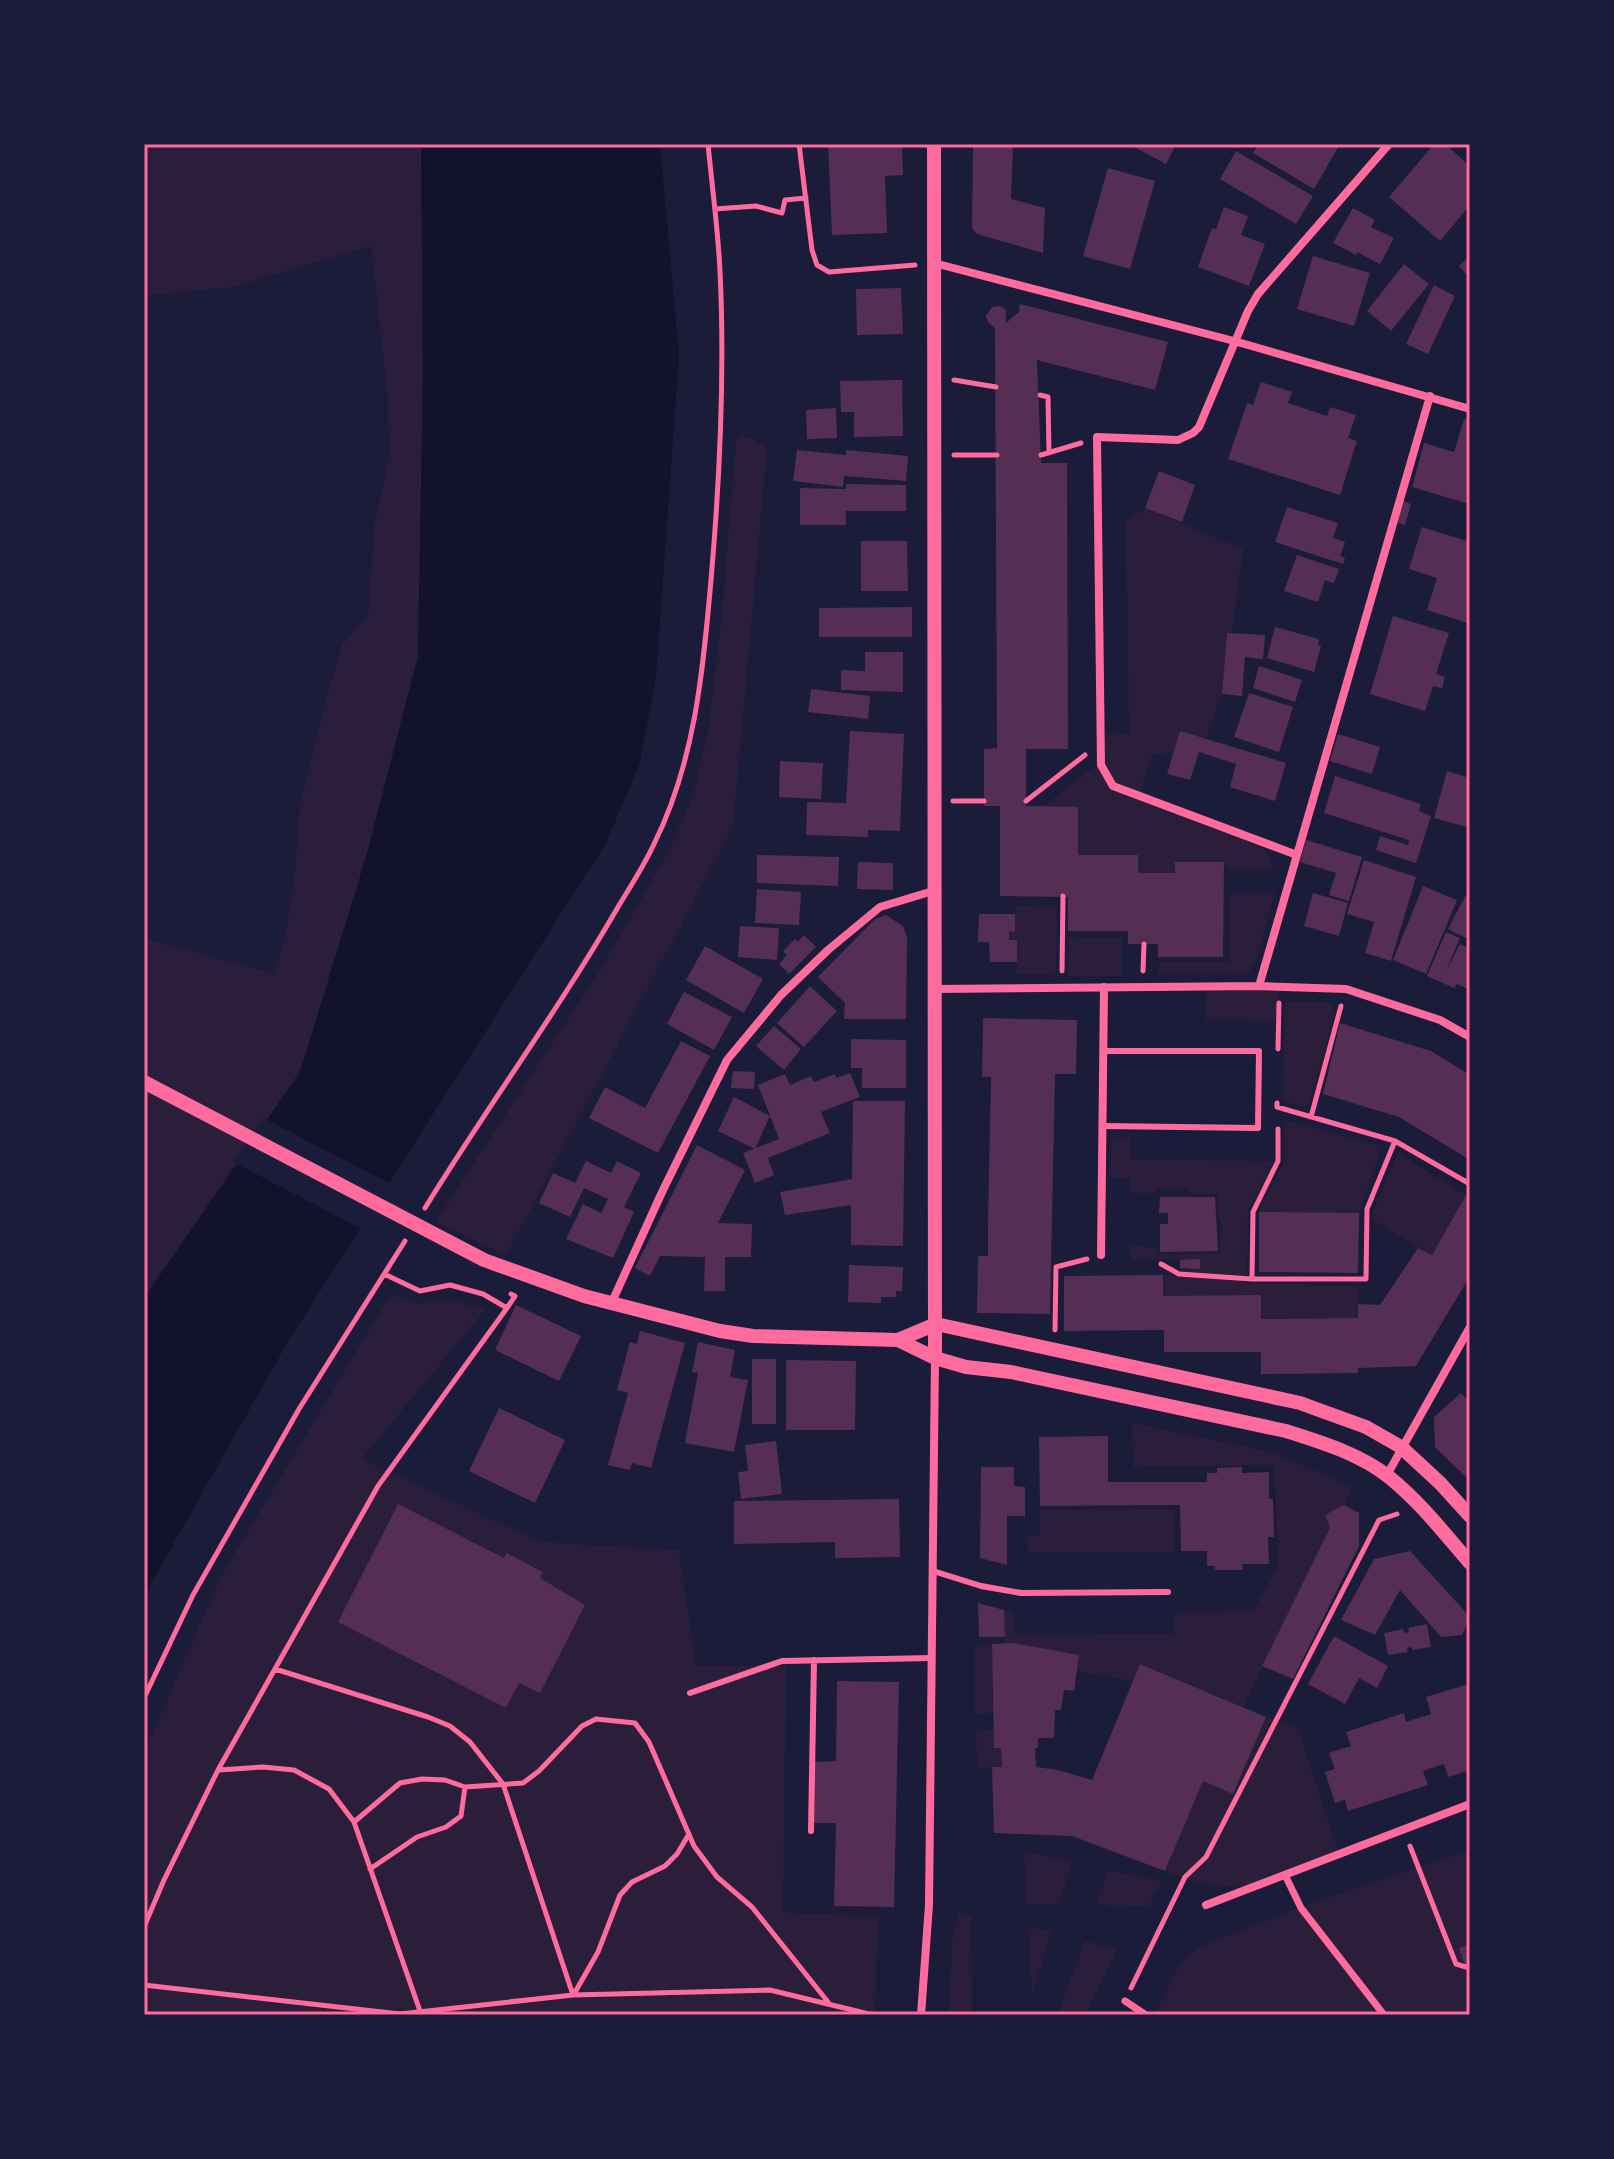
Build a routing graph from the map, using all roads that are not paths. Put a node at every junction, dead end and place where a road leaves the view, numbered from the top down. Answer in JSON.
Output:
{"nodes":[{"id":1,"x":934,"y":144,"type":"edge"},
{"id":2,"x":1389,"y":144,"type":"edge"},
{"id":3,"x":934,"y":263,"type":"junction"},
{"id":4,"x":1234,"y":341,"type":"junction"},
{"id":5,"x":1430,"y":396,"type":"junction"},
{"id":6,"x":1470,"y":409,"type":"edge"},
{"id":7,"x":1297,"y":855,"type":"junction"},
{"id":8,"x":933,"y":891,"type":"junction"},
{"id":9,"x":1259,"y":986,"type":"junction"},
{"id":10,"x":1104,"y":987,"type":"junction"},
{"id":11,"x":935,"y":989,"type":"junction"},
{"id":12,"x":1470,"y":1037,"type":"edge"},
{"id":13,"x":1103,"y":1051,"type":"junction"},
{"id":14,"x":144,"y":1082,"type":"edge"},
{"id":15,"x":1102,"y":1126,"type":"junction"},
{"id":16,"x":1101,"y":1255,"type":"road end"},
{"id":17,"x":611,"y":1304,"type":"junction"},
{"id":18,"x":936,"y":1324,"type":"junction"},
{"id":19,"x":1470,"y":1327,"type":"edge"},
{"id":20,"x":898,"y":1340,"type":"junction"},
{"id":21,"x":935,"y":1358,"type":"junction"},
{"id":22,"x":1401,"y":1447,"type":"junction"},
{"id":23,"x":1387,"y":1475,"type":"junction"},
{"id":24,"x":1470,"y":1516,"type":"edge"},
{"id":25,"x":1470,"y":1563,"type":"edge"},
{"id":26,"x":933,"y":1571,"type":"junction"},
{"id":27,"x":1168,"y":1592,"type":"dead end"},
{"id":28,"x":932,"y":1658,"type":"junction"},
{"id":29,"x":814,"y":1660,"type":"junction"},
{"id":30,"x":690,"y":1693,"type":"dead end"},
{"id":31,"x":1470,"y":1804,"type":"edge"},
{"id":32,"x":811,"y":1831,"type":"dead end"},
{"id":33,"x":1285,"y":1875,"type":"junction"},
{"id":34,"x":1206,"y":1905,"type":"dead end"},
{"id":35,"x":1125,"y":2001,"type":"road end"},
{"id":36,"x":921,"y":2015,"type":"edge"},
{"id":37,"x":1146,"y":2015,"type":"edge"},
{"id":38,"x":1384,"y":2015,"type":"edge"}],
"edges":[{"from":1,"to":3,"type":"street"},
{"from":2,"to":4,"type":"street"},
{"from":3,"to":4,"type":"street"},
{"from":3,"to":8,"type":"street"},
{"from":4,"to":5,"type":"street"},
{"from":4,"to":7,"type":"street"},
{"from":5,"to":6,"type":"street"},
{"from":5,"to":7,"type":"street"},
{"from":7,"to":9,"type":"street"},
{"from":8,"to":11,"type":"street"},
{"from":8,"to":17,"type":"street"},
{"from":9,"to":10,"type":"street"},
{"from":9,"to":12,"type":"street"},
{"from":10,"to":11,"type":"street"},
{"from":10,"to":13,"type":"street"},
{"from":11,"to":18,"type":"street"},
{"from":13,"to":15,"type":"street"},
{"from":13,"to":15,"type":"lane"},
{"from":14,"to":17,"type":"street"},
{"from":15,"to":16,"type":"street"},
{"from":17,"to":20,"type":"street"},
{"from":18,"to":20,"type":"street"},
{"from":18,"to":21,"type":"street"},
{"from":18,"to":22,"type":"street"},
{"from":19,"to":22,"type":"street"},
{"from":20,"to":21,"type":"street"},
{"from":21,"to":23,"type":"street"},
{"from":21,"to":26,"type":"street"},
{"from":22,"to":23,"type":"street"},
{"from":22,"to":24,"type":"street"},
{"from":23,"to":25,"type":"street"},
{"from":26,"to":27,"type":"lane"},
{"from":26,"to":28,"type":"street"},
{"from":28,"to":29,"type":"lane"},
{"from":28,"to":36,"type":"street"},
{"from":29,"to":30,"type":"lane"},
{"from":29,"to":32,"type":"lane"},
{"from":31,"to":33,"type":"street"},
{"from":33,"to":34,"type":"street"},
{"from":33,"to":38,"type":"street"},
{"from":35,"to":37,"type":"street"}]}
